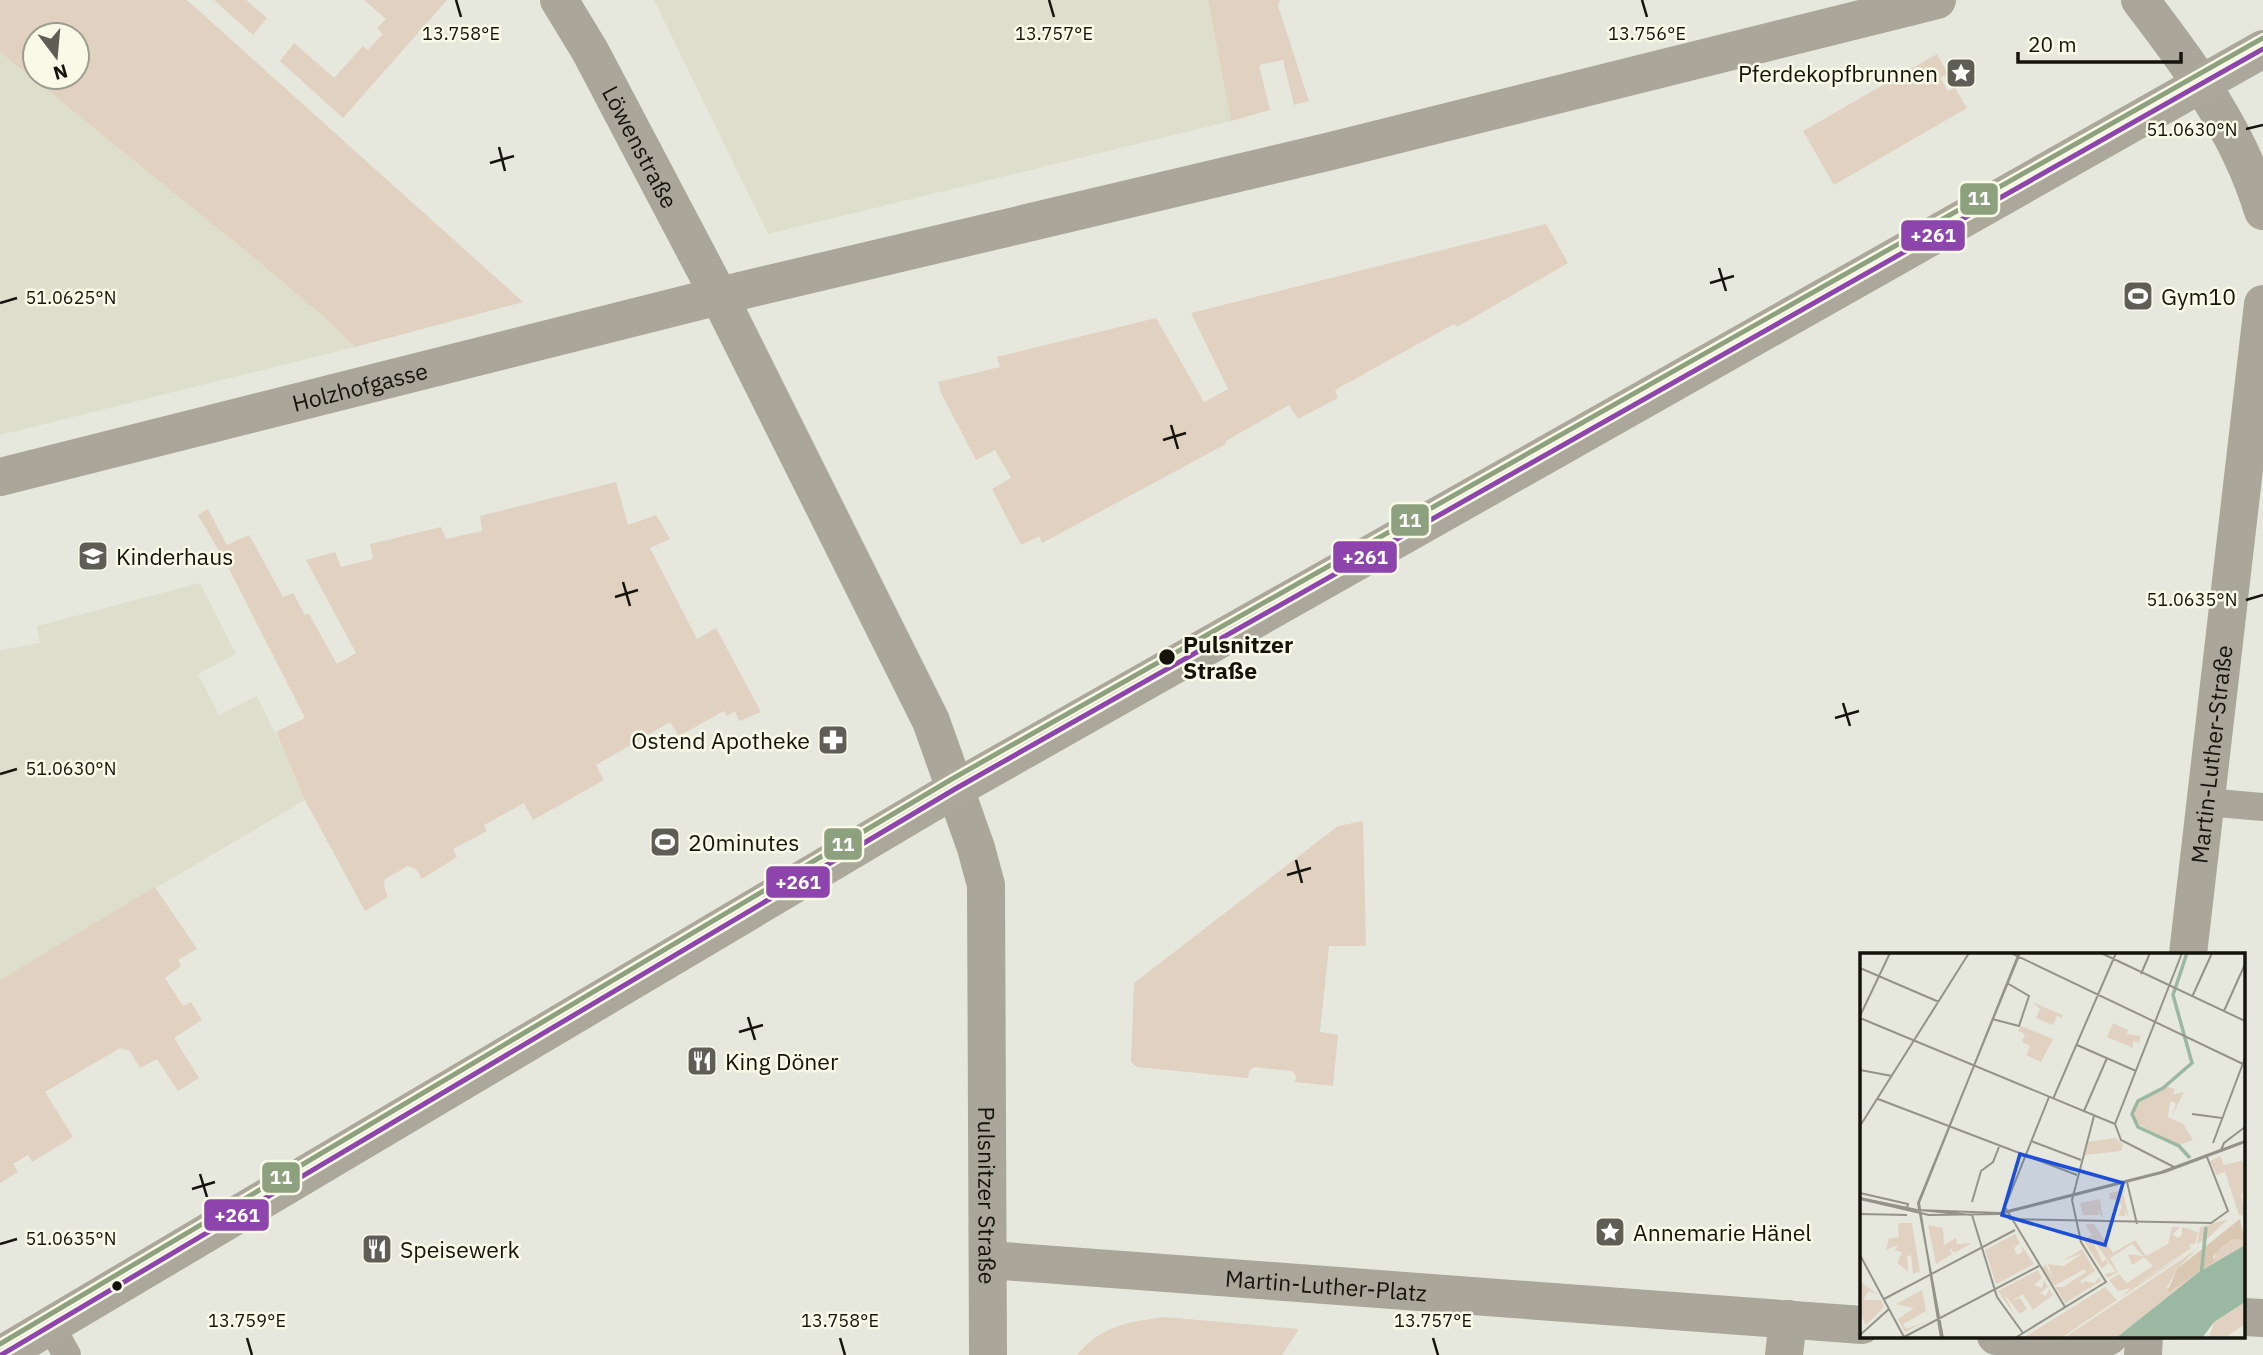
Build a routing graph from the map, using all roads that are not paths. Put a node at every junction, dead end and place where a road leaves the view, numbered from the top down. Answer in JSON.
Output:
{"nodes":[{"id":1,"x":559,"y":0,"type":"edge"},
{"id":2,"x":1937,"y":0,"type":"edge"},
{"id":3,"x":2140,"y":0,"type":"edge"},
{"id":4,"x":2263,"y":50,"type":"edge"},
{"id":5,"x":2202,"y":84,"type":"junction"},
{"id":6,"x":2263,"y":211,"type":"edge"},
{"id":7,"x":719,"y":296,"type":"junction"},
{"id":8,"x":2263,"y":304,"type":"edge"},
{"id":9,"x":0,"y":477,"type":"edge"},
{"id":10,"x":955,"y":789,"type":"junction"},
{"id":11,"x":2206,"y":802,"type":"junction"},
{"id":12,"x":2263,"y":807,"type":"edge"},
{"id":13,"x":2188,"y":953,"type":"edge"},
{"id":14,"x":989,"y":1261,"type":"junction"},
{"id":15,"x":1860,"y":1325,"type":"edge"},
{"id":16,"x":1786,"y":1337,"type":"edge"},
{"id":17,"x":2024,"y":1338,"type":"edge"},
{"id":18,"x":2105,"y":1338,"type":"edge"},
{"id":19,"x":59,"y":1340,"type":"edge"},
{"id":20,"x":1,"y":1355,"type":"edge"},
{"id":21,"x":988,"y":1355,"type":"edge"}],
"edges":[{"from":1,"to":7,"type":"street","name":"Löwenstraße"},
{"from":2,"to":7,"type":"street","name":"Holzhofgasse"},
{"from":3,"to":5,"type":"street"},
{"from":4,"to":5,"type":"main road"},
{"from":5,"to":6,"type":"street"},
{"from":5,"to":10,"type":"main road"},
{"from":7,"to":9,"type":"street","name":"Holzhofgasse"},
{"from":7,"to":10,"type":"street","name":"Löwenstraße"},
{"from":8,"to":11,"type":"street","name":"Martin-Luther-Straße"},
{"from":10,"to":14,"type":"street","name":"Pulsnitzer Straße"},
{"from":10,"to":19,"type":"main road"},
{"from":11,"to":12,"type":"lane"},
{"from":11,"to":13,"type":"street","name":"Martin-Luther-Straße"},
{"from":14,"to":16,"type":"street","name":"Martin-Luther-Platz"},
{"from":14,"to":21,"type":"street","name":"Pulsnitzer Straße"},
{"from":15,"to":16,"type":"street","name":"Martin-Luther-Platz"},
{"from":17,"to":18,"type":"street"},
{"from":19,"to":20,"type":"main road"}]}
